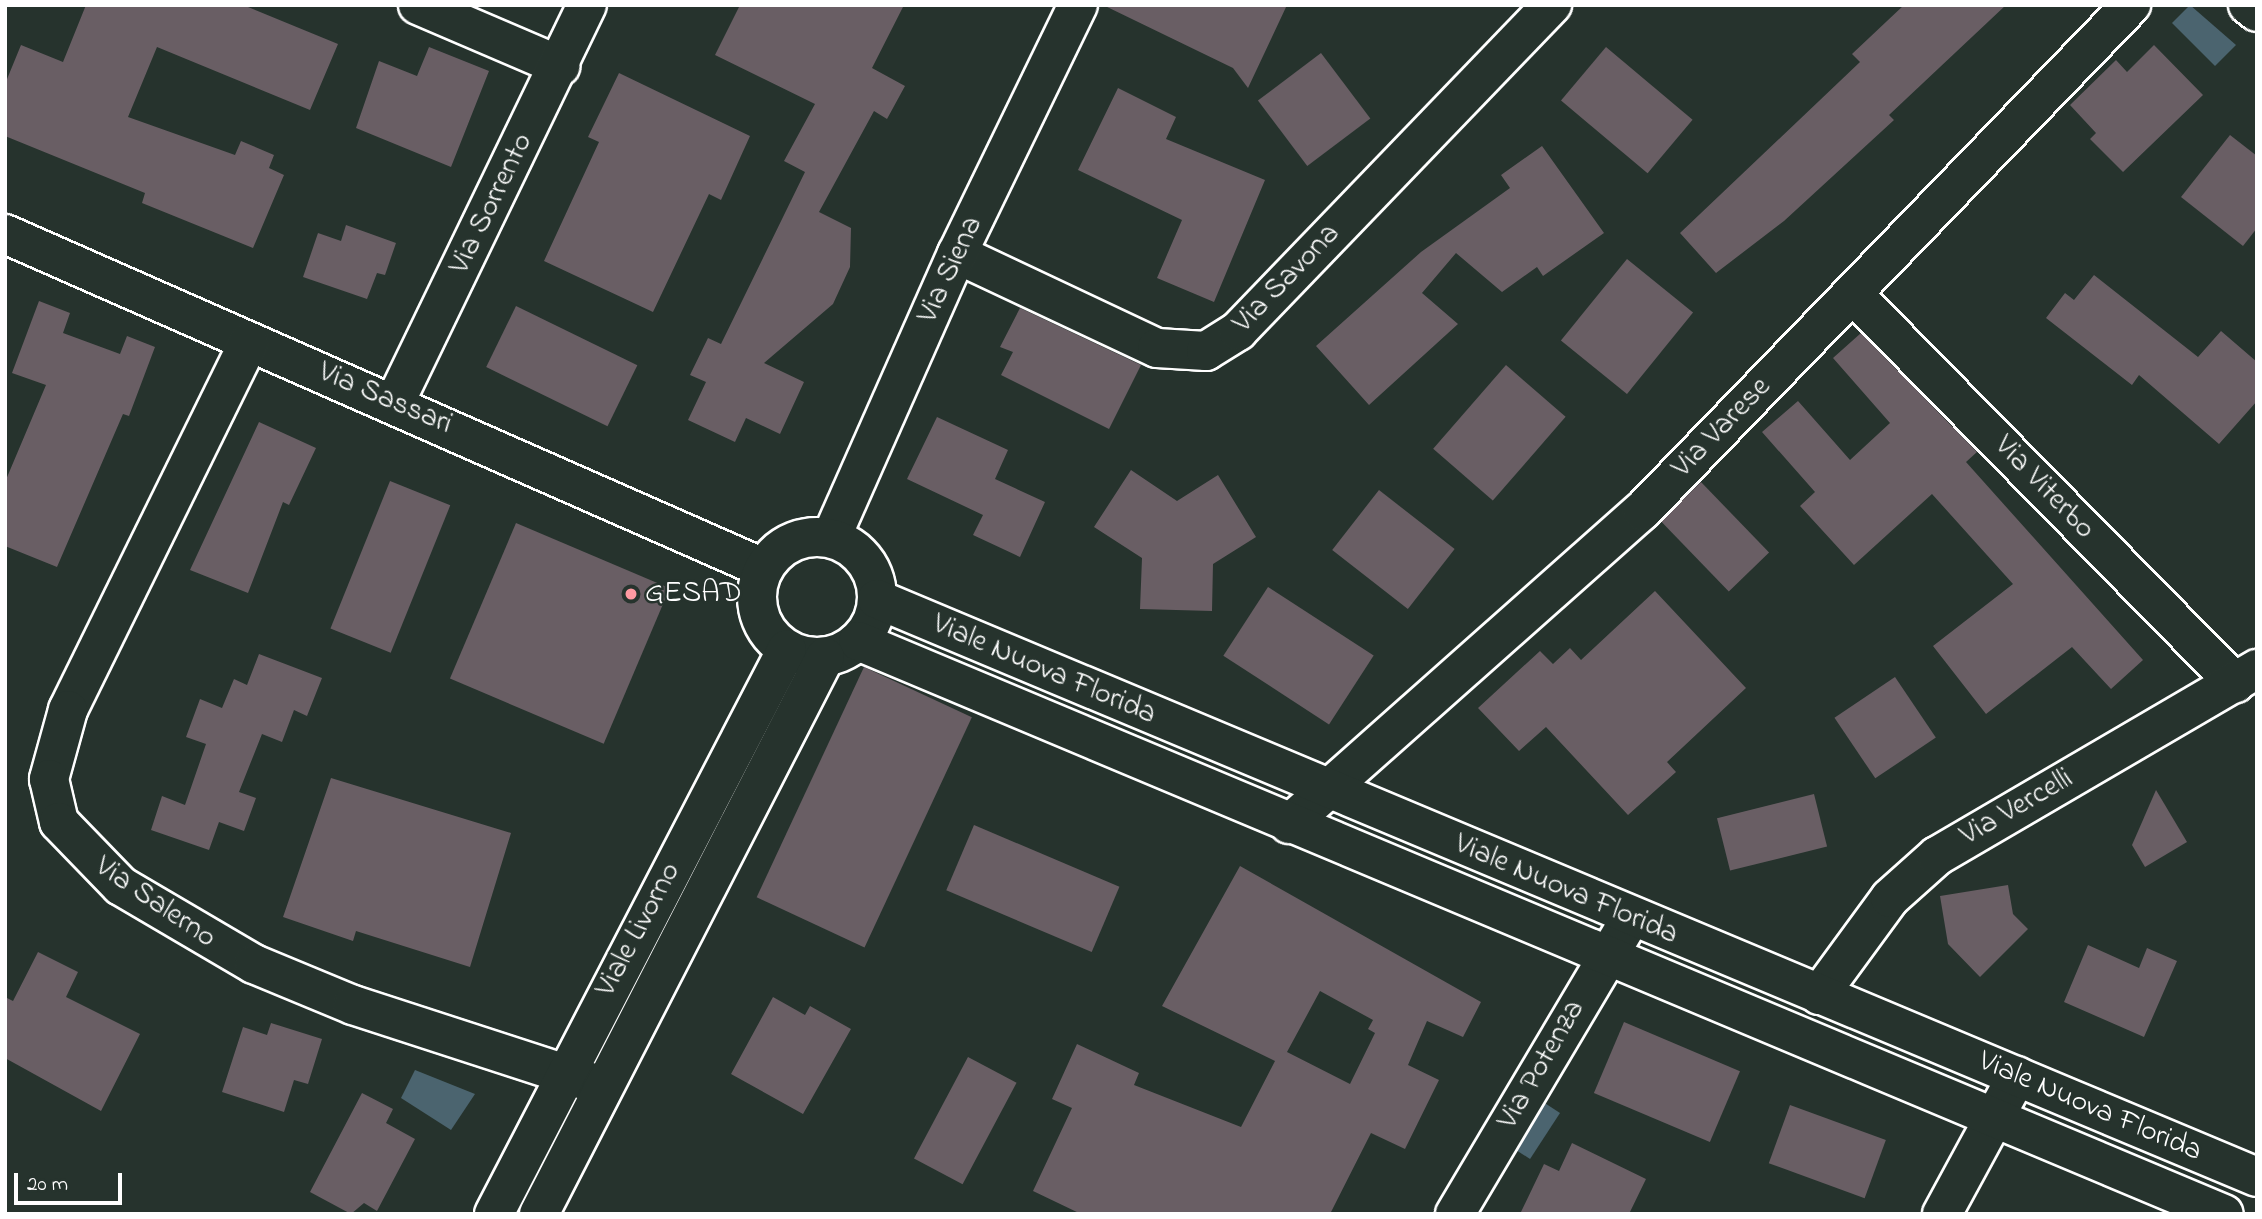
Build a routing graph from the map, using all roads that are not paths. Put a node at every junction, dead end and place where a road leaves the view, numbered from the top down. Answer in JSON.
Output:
{"nodes":[{"id":1,"x":418,"y":5,"type":"edge"},
{"id":2,"x":587,"y":5,"type":"edge"},
{"id":3,"x":1078,"y":5,"type":"edge"},
{"id":4,"x":1552,"y":5,"type":"edge"},
{"id":5,"x":2131,"y":5,"type":"edge"},
{"id":6,"x":2248,"y":5,"type":"edge"},
{"id":7,"x":2257,"y":12,"type":"edge"},
{"id":8,"x":560,"y":66,"type":"junction"},
{"id":9,"x":5,"y":234,"type":"edge"},
{"id":10,"x":957,"y":254,"type":"junction"},
{"id":11,"x":1852,"y":293,"type":"junction"},
{"id":12,"x":249,"y":342,"type":"junction"},
{"id":13,"x":395,"y":402,"type":"junction"},
{"id":14,"x":831,"y":538,"type":"junction"},
{"id":15,"x":763,"y":568,"type":"junction"},
{"id":16,"x":877,"y":599,"type":"junction"},
{"id":17,"x":787,"y":649,"type":"junction"},
{"id":18,"x":841,"y":649,"type":"junction"},
{"id":19,"x":2246,"y":676,"type":"edge"},
{"id":20,"x":1325,"y":789,"type":"junction"},
{"id":21,"x":1289,"y":824,"type":"junction"},
{"id":22,"x":1631,"y":917,"type":"junction"},
{"id":23,"x":1607,"y":956,"type":"junction"},
{"id":24,"x":1819,"y":995,"type":"junction"},
{"id":25,"x":564,"y":1073,"type":"junction"},
{"id":26,"x":2017,"y":1076,"type":"junction"},
{"id":27,"x":603,"y":1086,"type":"junction"},
{"id":28,"x":1995,"y":1116,"type":"junction"},
{"id":29,"x":2257,"y":1177,"type":"edge"},
{"id":30,"x":494,"y":1214,"type":"edge"},
{"id":31,"x":538,"y":1214,"type":"edge"},
{"id":32,"x":1455,"y":1214,"type":"edge"},
{"id":33,"x":1942,"y":1214,"type":"edge"},
{"id":34,"x":2224,"y":1214,"type":"edge"}],
"edges":[{"from":1,"to":8,"type":"street"},
{"from":2,"to":8,"type":"street","name":"Via Sorrento"},
{"from":3,"to":10,"type":"street","name":"Via Siena"},
{"from":4,"to":10,"type":"street","name":"Via Savona"},
{"from":5,"to":11,"type":"street","name":"Via Varese"},
{"from":6,"to":7,"type":"street"},
{"from":8,"to":13,"type":"street","name":"Via Sorrento"},
{"from":9,"to":12,"type":"street","name":"Via Sassari"},
{"from":10,"to":14,"type":"street","name":"Via Siena"},
{"from":11,"to":19,"type":"street","name":"Via Viterbo"},
{"from":11,"to":20,"type":"street","name":"Via Varese"},
{"from":12,"to":13,"type":"street","name":"Via Sassari"},
{"from":12,"to":25,"type":"street","name":"Via Salerno"},
{"from":13,"to":15,"type":"street","name":"Via Sassari"},
{"from":14,"to":15,"type":"street"},
{"from":14,"to":16,"type":"street"},
{"from":15,"to":17,"type":"street"},
{"from":16,"to":18,"type":"street"},
{"from":16,"to":20,"type":"street","name":"Viale Nuova Florida"},
{"from":17,"to":18,"type":"street"},
{"from":17,"to":25,"type":"street","name":"Viale Livorno"},
{"from":18,"to":21,"type":"street","name":"Viale Nuova Florida"},
{"from":18,"to":27,"type":"street","name":"Viale Livorno"},
{"from":19,"to":24,"type":"street","name":"Via Vercelli"},
{"from":20,"to":21,"type":"street","name":"Via Varese"},
{"from":20,"to":22,"type":"street","name":"Viale Nuova Florida"},
{"from":21,"to":23,"type":"street","name":"Viale Nuova Florida"},
{"from":22,"to":23,"type":"street","name":"Via Potenza"},
{"from":22,"to":24,"type":"street","name":"Viale Nuova Florida"},
{"from":23,"to":28,"type":"street","name":"Viale Nuova Florida"},
{"from":23,"to":32,"type":"street","name":"Via Potenza"},
{"from":24,"to":26,"type":"street","name":"Viale Nuova Florida"},
{"from":25,"to":27,"type":"street","name":"Via Salerno"},
{"from":25,"to":30,"type":"street","name":"Viale Livorno"},
{"from":26,"to":28,"type":"street"},
{"from":26,"to":29,"type":"street","name":"Viale Nuova Florida"},
{"from":27,"to":31,"type":"street","name":"Viale Livorno"},
{"from":28,"to":33,"type":"street"},
{"from":28,"to":34,"type":"street","name":"Viale Nuova Florida"}]}
